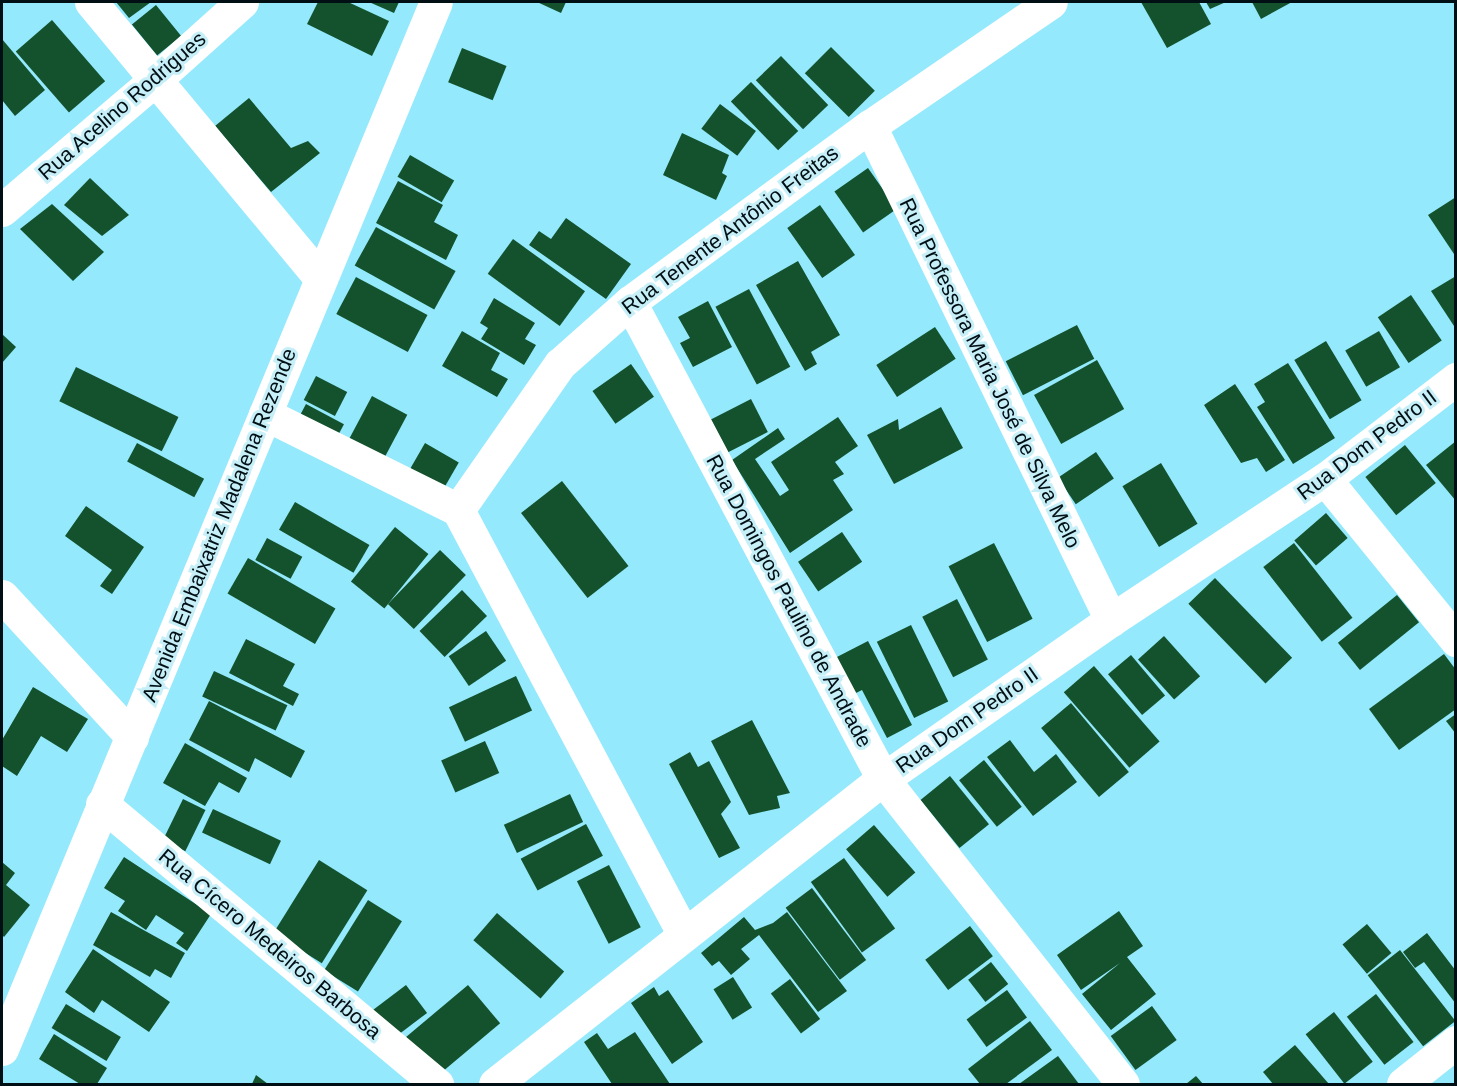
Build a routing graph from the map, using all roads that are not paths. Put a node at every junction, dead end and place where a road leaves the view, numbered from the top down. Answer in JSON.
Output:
{"nodes":[{"id":1,"x":91,"y":2,"type":"edge"},
{"id":2,"x":242,"y":2,"type":"edge"},
{"id":3,"x":436,"y":2,"type":"edge"},
{"id":4,"x":1051,"y":2,"type":"edge"},
{"id":5,"x":155,"y":80,"type":"junction"},
{"id":6,"x":870,"y":126,"type":"junction"},
{"id":7,"x":2,"y":210,"type":"edge"},
{"id":8,"x":320,"y":278,"type":"junction"},
{"id":9,"x":630,"y":302,"type":"junction"},
{"id":10,"x":1455,"y":379,"type":"edge"},
{"id":11,"x":265,"y":414,"type":"junction"},
{"id":12,"x":1325,"y":479,"type":"junction"},
{"id":13,"x":458,"y":510,"type":"junction"},
{"id":14,"x":2,"y":596,"type":"edge"},
{"id":15,"x":1111,"y":620,"type":"junction"},
{"id":16,"x":1455,"y":640,"type":"edge"},
{"id":17,"x":132,"y":737,"type":"junction"},
{"id":18,"x":883,"y":779,"type":"junction"},
{"id":19,"x":102,"y":804,"type":"junction"},
{"id":20,"x":683,"y":934,"type":"junction"},
{"id":21,"x":39,"y":958,"type":"junction"},
{"id":22,"x":2,"y":987,"type":"edge"},
{"id":23,"x":1455,"y":1042,"type":"edge"},
{"id":24,"x":2,"y":1049,"type":"edge"},
{"id":25,"x":437,"y":1084,"type":"edge"},
{"id":26,"x":495,"y":1084,"type":"edge"},
{"id":27,"x":1123,"y":1084,"type":"edge"},
{"id":28,"x":1403,"y":1084,"type":"edge"}],
"edges":[{"from":1,"to":5,"type":"street"},
{"from":2,"to":5,"type":"street","name":"Rua Acelino Rodrigues"},
{"from":3,"to":8,"type":"street","name":"Avenida Embaixatriz Madalena Rezende"},
{"from":4,"to":6,"type":"street","name":"Rua Tenente Antônio Freitas"},
{"from":5,"to":7,"type":"street","name":"Rua Acelino Rodrigues"},
{"from":5,"to":8,"type":"street"},
{"from":6,"to":9,"type":"street","name":"Rua Tenente Antônio Freitas"},
{"from":6,"to":15,"type":"street","name":"Rua Professora Maria José de Silva Melo"},
{"from":8,"to":11,"type":"street","name":"Avenida Embaixatriz Madalena Rezende"},
{"from":9,"to":13,"type":"street","name":"Rua Tenente Antônio Freitas"},
{"from":9,"to":18,"type":"street","name":"Rua Domingos Paulino de Andrade"},
{"from":10,"to":12,"type":"street","name":"Rua Dom Pedro II"},
{"from":11,"to":13,"type":"street"},
{"from":11,"to":17,"type":"street","name":"Avenida Embaixatriz Madalena Rezende"},
{"from":12,"to":15,"type":"street","name":"Rua Dom Pedro II"},
{"from":12,"to":16,"type":"street"},
{"from":13,"to":20,"type":"street"},
{"from":14,"to":17,"type":"street"},
{"from":15,"to":18,"type":"street","name":"Rua Dom Pedro II"},
{"from":17,"to":19,"type":"street","name":"Avenida Embaixatriz Madalena Rezende"},
{"from":18,"to":20,"type":"street","name":"Rua Dom Pedro II"},
{"from":18,"to":27,"type":"street","name":"Rua Domingos Paulino de Andrade"},
{"from":19,"to":21,"type":"street","name":"Avenida Embaixatriz Madalena Rezende"},
{"from":19,"to":25,"type":"street","name":"Rua Cícero Medeiros Barbosa"},
{"from":20,"to":26,"type":"street","name":"Rua Dom Pedro II"},
{"from":21,"to":22,"type":"street"},
{"from":21,"to":24,"type":"street","name":"Avenida Embaixatriz Madalena Rezende"},
{"from":23,"to":28,"type":"street"}]}
